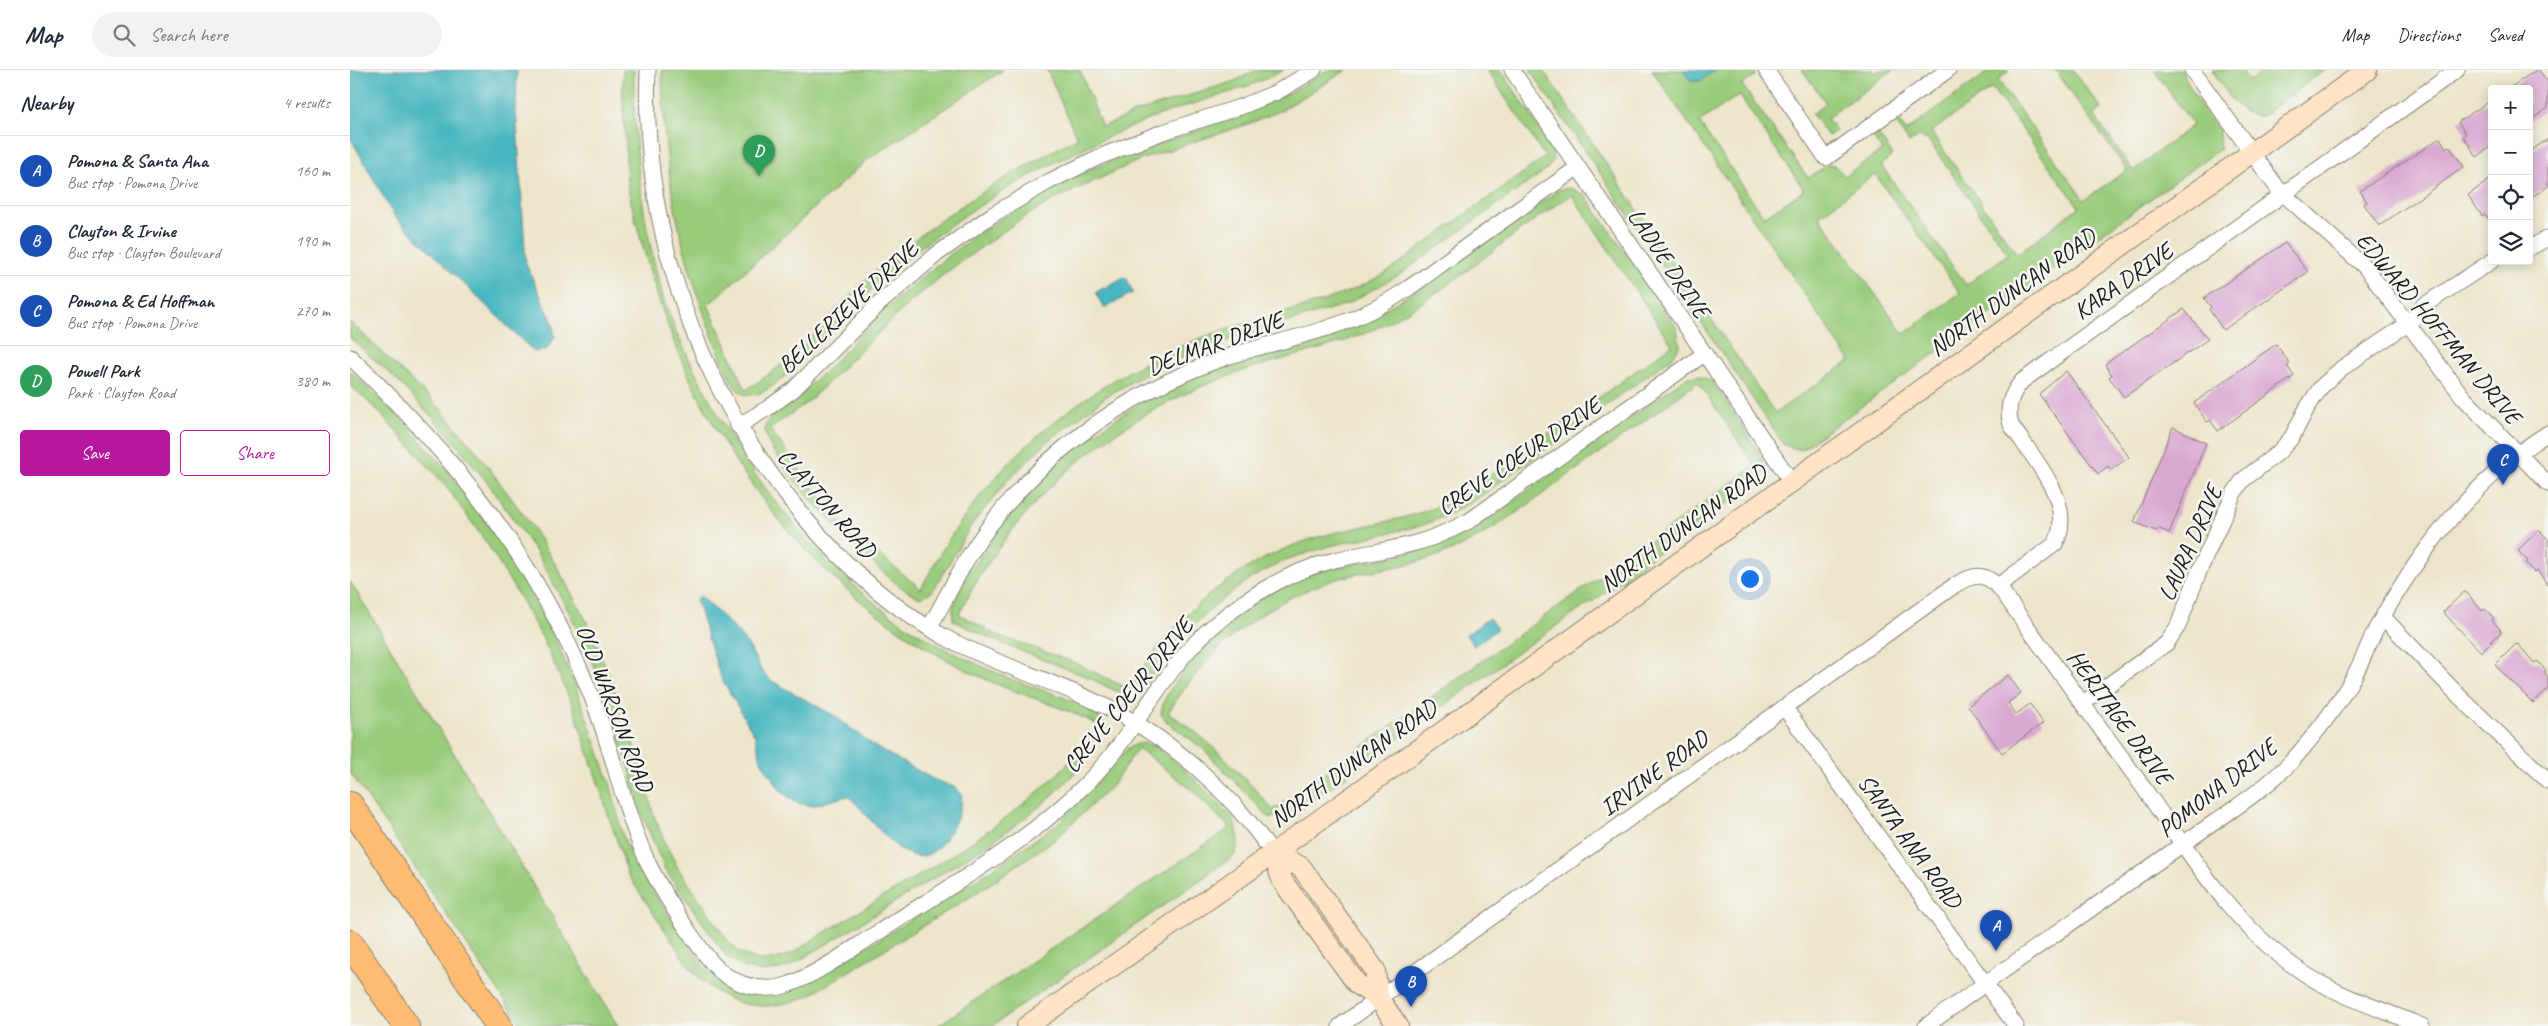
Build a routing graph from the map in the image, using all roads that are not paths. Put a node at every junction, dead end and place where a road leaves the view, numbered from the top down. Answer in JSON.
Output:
{"nodes":[{"id":1,"x":648,"y":70,"type":"edge"},
{"id":2,"x":1314,"y":70,"type":"edge"},
{"id":3,"x":1512,"y":70,"type":"edge"},
{"id":4,"x":1766,"y":70,"type":"edge"},
{"id":5,"x":1948,"y":70,"type":"edge"},
{"id":6,"x":2192,"y":70,"type":"edge"},
{"id":7,"x":2367,"y":70,"type":"edge"},
{"id":8,"x":2457,"y":70,"type":"edge"},
{"id":9,"x":2252,"y":152,"type":"junction"},
{"id":10,"x":1577,"y":168,"type":"junction"},
{"id":11,"x":2284,"y":194,"type":"junction"},
{"id":12,"x":2548,"y":238,"type":"edge"},
{"id":13,"x":2533,"y":246,"type":"edge"},
{"id":14,"x":2488,"y":264,"type":"edge"},
{"id":15,"x":2409,"y":323,"type":"junction"},
{"id":16,"x":1704,"y":354,"type":"junction"},
{"id":17,"x":350,"y":358,"type":"edge"},
{"id":18,"x":738,"y":426,"type":"junction"},
{"id":19,"x":2548,"y":433,"type":"edge"},
{"id":20,"x":2518,"y":455,"type":"junction"},
{"id":21,"x":1791,"y":481,"type":"junction"},
{"id":22,"x":2548,"y":484,"type":"edge"},
{"id":23,"x":1998,"y":586,"type":"junction"},
{"id":24,"x":2383,"y":617,"type":"junction"},
{"id":25,"x":929,"y":628,"type":"junction"},
{"id":26,"x":2083,"y":703,"type":"junction"},
{"id":27,"x":1784,"y":707,"type":"junction"},
{"id":28,"x":1133,"y":723,"type":"junction"},
{"id":29,"x":2548,"y":781,"type":"edge"},
{"id":30,"x":350,"y":805,"type":"edge"},
{"id":31,"x":2183,"y":844,"type":"junction"},
{"id":32,"x":1272,"y":852,"type":"junction"},
{"id":33,"x":350,"y":943,"type":"edge"},
{"id":34,"x":1985,"y":983,"type":"junction"},
{"id":35,"x":749,"y":986,"type":"joint"},
{"id":36,"x":1378,"y":998,"type":"junction"},
{"id":37,"x":406,"y":1026,"type":"edge"},
{"id":38,"x":499,"y":1026,"type":"edge"},
{"id":39,"x":1027,"y":1026,"type":"edge"},
{"id":40,"x":1340,"y":1026,"type":"edge"},
{"id":41,"x":1398,"y":1026,"type":"edge"},
{"id":42,"x":1926,"y":1026,"type":"edge"},
{"id":43,"x":2016,"y":1026,"type":"edge"},
{"id":44,"x":2422,"y":1026,"type":"edge"}],
"edges":[{"from":1,"to":18,"type":"street","name":"CLAYTON ROAD"},
{"from":2,"to":18,"type":"street","name":"BELLERIEVE DRIVE"},
{"from":3,"to":10,"type":"street","name":"LADUE DRIVE"},
{"from":4,"to":5,"type":"street"},
{"from":6,"to":9,"type":"street","name":"EDWARD HOFFMAN DRIVE"},
{"from":7,"to":9,"type":"main road","name":"NORTH DUNCAN ROAD"},
{"from":8,"to":11,"type":"street","name":"KARA DRIVE"},
{"from":9,"to":11,"type":"street","name":"EDWARD HOFFMAN DRIVE"},
{"from":9,"to":21,"type":"main road","name":"NORTH DUNCAN ROAD"},
{"from":10,"to":16,"type":"street","name":"LADUE DRIVE"},
{"from":10,"to":25,"type":"street","name":"DELMAR DRIVE"},
{"from":11,"to":15,"type":"street","name":"EDWARD HOFFMAN DRIVE"},
{"from":11,"to":23,"type":"street","name":"KARA DRIVE"},
{"from":12,"to":13,"type":"street"},
{"from":14,"to":15,"type":"street","name":"LAURA DRIVE"},
{"from":15,"to":20,"type":"street","name":"EDWARD HOFFMAN DRIVE"},
{"from":15,"to":26,"type":"street","name":"LAURA DRIVE"},
{"from":16,"to":21,"type":"street","name":"LADUE DRIVE"},
{"from":16,"to":28,"type":"street","name":"CREVE COEUR DRIVE"},
{"from":17,"to":35,"type":"street","name":"OLD WARSON ROAD"},
{"from":18,"to":25,"type":"street","name":"CLAYTON ROAD"},
{"from":19,"to":20,"type":"street","name":"POMONA DRIVE"},
{"from":20,"to":22,"type":"street","name":"EDWARD HOFFMAN DRIVE"},
{"from":20,"to":24,"type":"street","name":"POMONA DRIVE"},
{"from":21,"to":32,"type":"main road","name":"NORTH DUNCAN ROAD"},
{"from":23,"to":26,"type":"street","name":"HERITAGE DRIVE"},
{"from":23,"to":27,"type":"street","name":"IRVINE ROAD"},
{"from":24,"to":29,"type":"street"},
{"from":24,"to":31,"type":"street","name":"POMONA DRIVE"},
{"from":25,"to":28,"type":"street","name":"CLAYTON ROAD"},
{"from":26,"to":31,"type":"street","name":"HERITAGE DRIVE"},
{"from":27,"to":34,"type":"street","name":"SANTA ANA ROAD"},
{"from":27,"to":36,"type":"street","name":"IRVINE ROAD"},
{"from":28,"to":32,"type":"street","name":"CLAYTON ROAD"},
{"from":28,"to":35,"type":"street","name":"CREVE COEUR DRIVE"},
{"from":30,"to":38,"type":"highway"},
{"from":31,"to":34,"type":"street","name":"POMONA DRIVE"},
{"from":31,"to":44,"type":"street","name":"HERITAGE DRIVE"},
{"from":32,"to":36,"type":"main road"},
{"from":32,"to":39,"type":"main road","name":"NORTH DUNCAN ROAD"},
{"from":33,"to":37,"type":"highway"},
{"from":34,"to":42,"type":"street","name":"POMONA DRIVE"},
{"from":34,"to":43,"type":"street","name":"SANTA ANA ROAD"},
{"from":36,"to":40,"type":"street","name":"IRVINE ROAD"},
{"from":36,"to":41,"type":"main road"}]}
